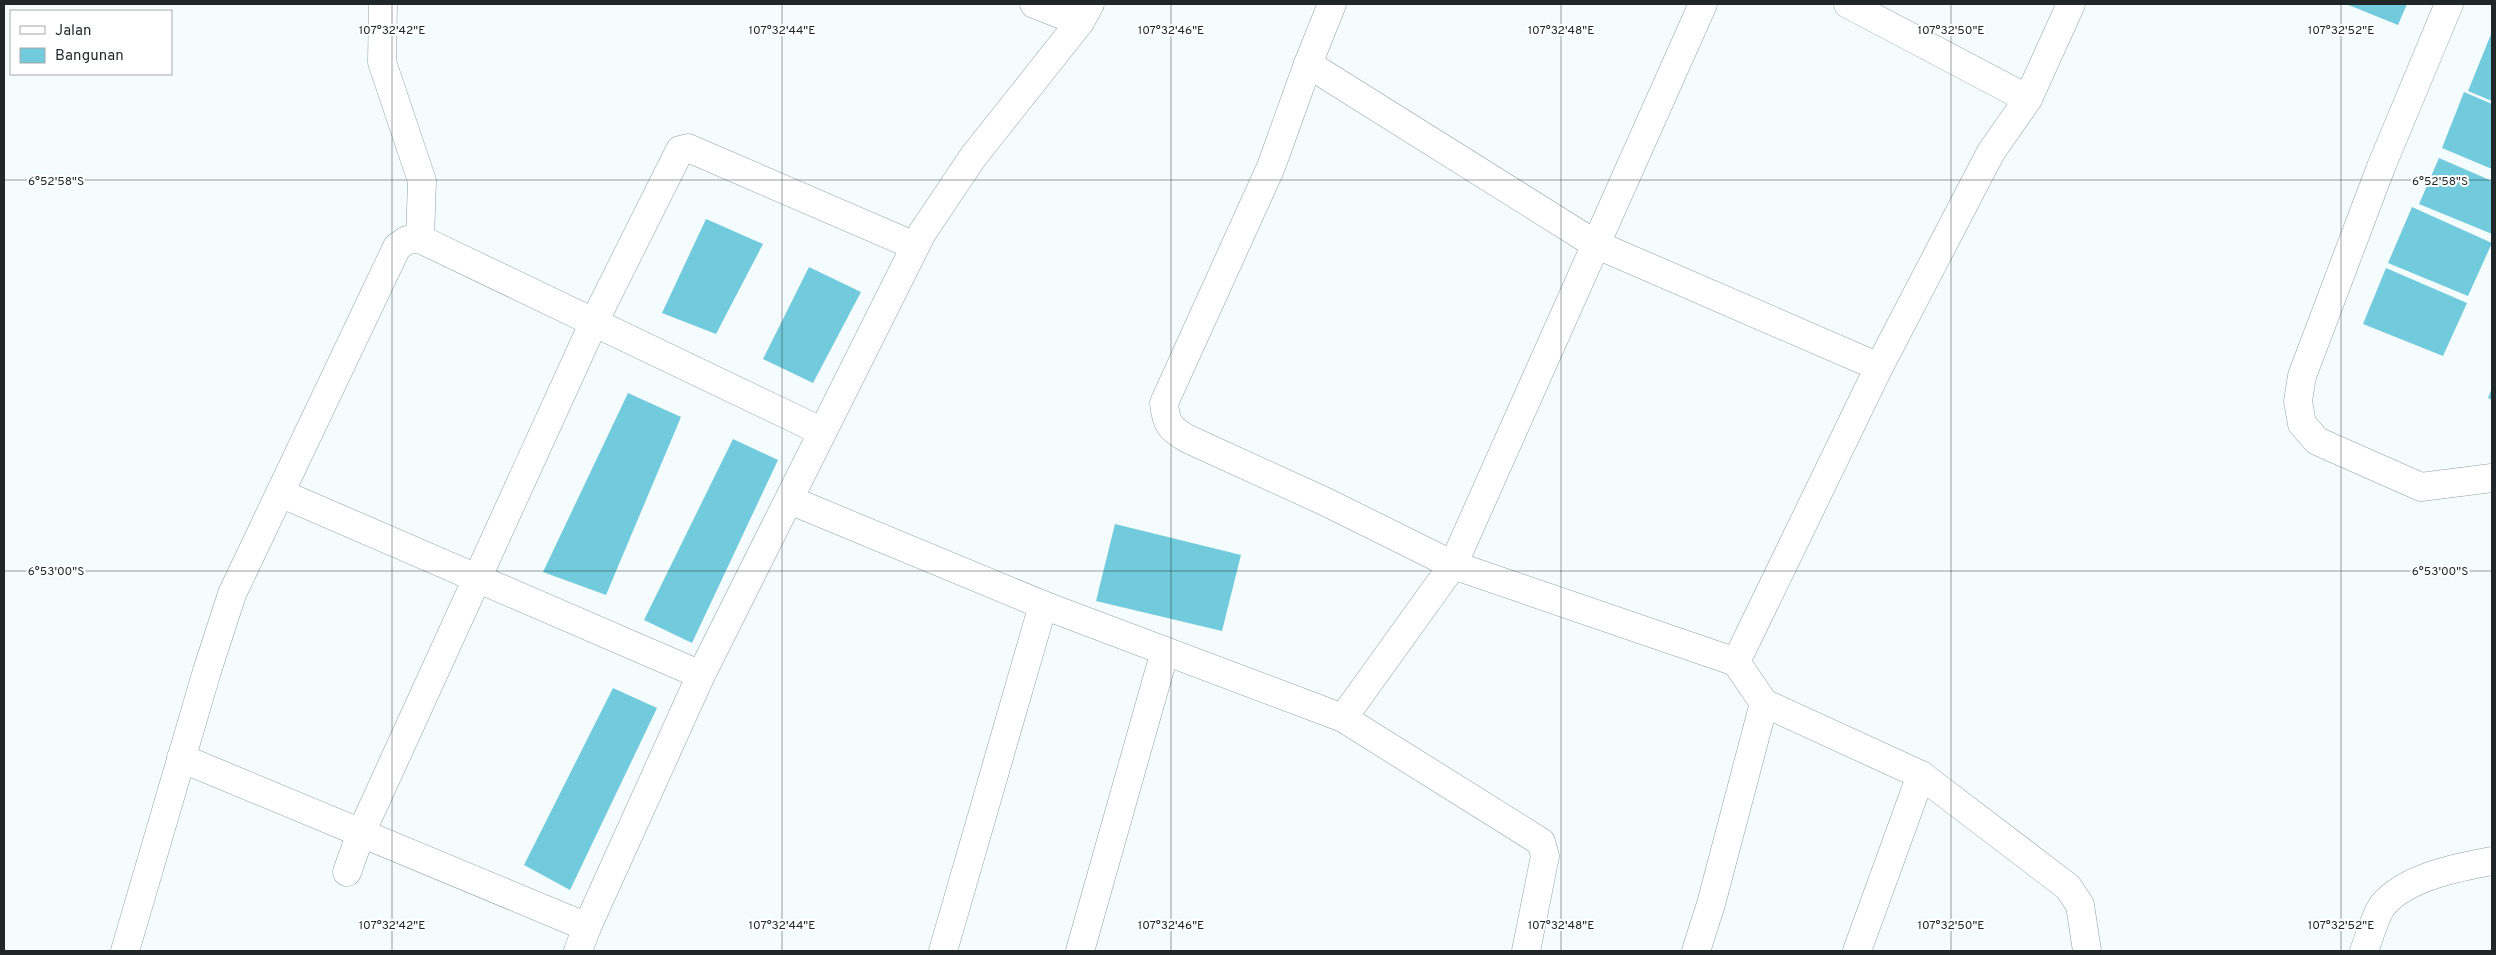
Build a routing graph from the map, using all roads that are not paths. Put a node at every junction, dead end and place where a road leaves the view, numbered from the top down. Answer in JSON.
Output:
{"nodes":[{"id":1,"x":383,"y":4,"type":"edge"},
{"id":2,"x":1034,"y":4,"type":"edge"},
{"id":3,"x":1332,"y":4,"type":"edge"},
{"id":4,"x":1703,"y":4,"type":"edge"},
{"id":5,"x":1848,"y":4,"type":"edge"},
{"id":6,"x":2072,"y":4,"type":"edge"},
{"id":7,"x":2449,"y":4,"type":"edge"},
{"id":8,"x":1085,"y":13,"type":"edge"},
{"id":9,"x":1308,"y":64,"type":"junction"},
{"id":10,"x":2028,"y":99,"type":"junction"},
{"id":11,"x":420,"y":239,"type":"junction"},
{"id":12,"x":1595,"y":244,"type":"junction"},
{"id":13,"x":915,"y":246,"type":"junction"},
{"id":14,"x":594,"y":322,"type":"junction"},
{"id":15,"x":1879,"y":367,"type":"junction"},
{"id":16,"x":821,"y":431,"type":"junction"},
{"id":17,"x":2492,"y":478,"type":"edge"},
{"id":18,"x":280,"y":493,"type":"junction"},
{"id":19,"x":790,"y":500,"type":"junction"},
{"id":20,"x":1453,"y":566,"type":"junction"},
{"id":21,"x":478,"y":579,"type":"junction"},
{"id":22,"x":1043,"y":606,"type":"junction"},
{"id":23,"x":1165,"y":651,"type":"junction"},
{"id":24,"x":1736,"y":662,"type":"junction"},
{"id":25,"x":701,"y":675,"type":"junction"},
{"id":26,"x":1764,"y":703,"type":"junction"},
{"id":27,"x":1343,"y":718,"type":"junction"},
{"id":28,"x":181,"y":758,"type":"junction"},
{"id":29,"x":1921,"y":776,"type":"junction"},
{"id":30,"x":361,"y":833,"type":"junction"},
{"id":31,"x":2492,"y":861,"type":"edge"},
{"id":32,"x":347,"y":872,"type":"dead end"},
{"id":33,"x":582,"y":939,"type":"edge"},
{"id":34,"x":125,"y":951,"type":"edge"},
{"id":35,"x":943,"y":951,"type":"edge"},
{"id":36,"x":1080,"y":951,"type":"edge"},
{"id":37,"x":1526,"y":951,"type":"edge"},
{"id":38,"x":1696,"y":951,"type":"edge"},
{"id":39,"x":1857,"y":951,"type":"edge"},
{"id":40,"x":2087,"y":951,"type":"edge"},
{"id":41,"x":2364,"y":951,"type":"edge"}],
"edges":[{"from":1,"to":11,"type":"street"},
{"from":2,"to":8,"type":"street"},
{"from":3,"to":9,"type":"street"},
{"from":4,"to":12,"type":"street"},
{"from":5,"to":10,"type":"street"},
{"from":6,"to":10,"type":"street"},
{"from":7,"to":17,"type":"street"},
{"from":8,"to":13,"type":"street"},
{"from":9,"to":12,"type":"street"},
{"from":9,"to":20,"type":"street"},
{"from":10,"to":15,"type":"street"},
{"from":11,"to":14,"type":"street"},
{"from":11,"to":18,"type":"street"},
{"from":12,"to":15,"type":"street"},
{"from":12,"to":20,"type":"street"},
{"from":13,"to":14,"type":"street"},
{"from":13,"to":16,"type":"street"},
{"from":14,"to":16,"type":"street"},
{"from":14,"to":21,"type":"street"},
{"from":15,"to":24,"type":"street"},
{"from":16,"to":19,"type":"street"},
{"from":18,"to":21,"type":"street"},
{"from":18,"to":28,"type":"street"},
{"from":19,"to":22,"type":"street"},
{"from":19,"to":25,"type":"street"},
{"from":20,"to":24,"type":"street"},
{"from":20,"to":27,"type":"street"},
{"from":21,"to":25,"type":"street"},
{"from":21,"to":30,"type":"street"},
{"from":22,"to":23,"type":"street"},
{"from":22,"to":35,"type":"street"},
{"from":23,"to":27,"type":"street"},
{"from":23,"to":36,"type":"street"},
{"from":24,"to":26,"type":"street"},
{"from":25,"to":33,"type":"street"},
{"from":26,"to":29,"type":"street"},
{"from":26,"to":38,"type":"street"},
{"from":27,"to":37,"type":"street"},
{"from":28,"to":30,"type":"street"},
{"from":28,"to":34,"type":"street"},
{"from":29,"to":39,"type":"street"},
{"from":29,"to":40,"type":"street"},
{"from":30,"to":32,"type":"street"},
{"from":30,"to":33,"type":"street"},
{"from":31,"to":41,"type":"street"}]}
